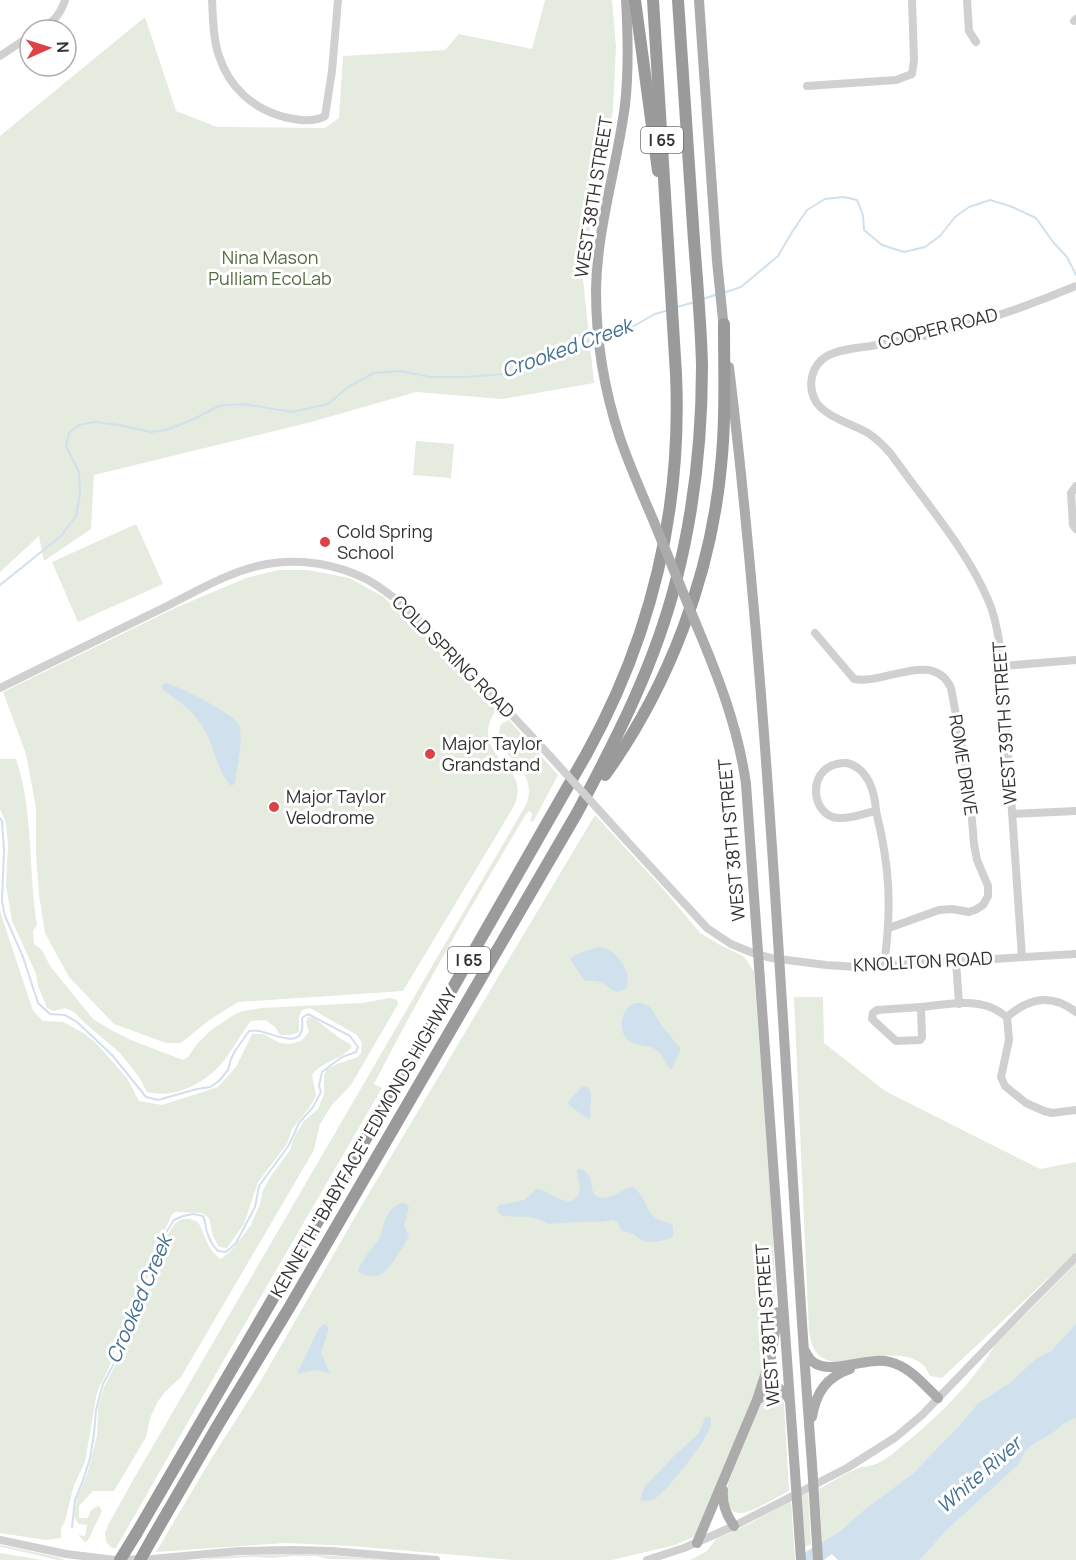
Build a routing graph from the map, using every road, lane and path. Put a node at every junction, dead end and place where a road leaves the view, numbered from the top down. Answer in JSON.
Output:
{"nodes":[{"id":1,"x":212,"y":0,"type":"edge"},
{"id":2,"x":338,"y":0,"type":"edge"},
{"id":3,"x":626,"y":0,"type":"edge"},
{"id":4,"x":635,"y":0,"type":"edge"},
{"id":5,"x":653,"y":0,"type":"edge"},
{"id":6,"x":678,"y":0,"type":"edge"},
{"id":7,"x":699,"y":0,"type":"edge"},
{"id":8,"x":912,"y":0,"type":"edge"},
{"id":9,"x":967,"y":0,"type":"edge"},
{"id":10,"x":65,"y":2,"type":"edge"},
{"id":11,"x":56,"y":18,"type":"edge"},
{"id":12,"x":976,"y":42,"type":"dead end"},
{"id":13,"x":18,"y":44,"type":"edge"},
{"id":14,"x":0,"y":56,"type":"edge"},
{"id":15,"x":807,"y":86,"type":"dead end"},
{"id":16,"x":666,"y":221,"type":"junction"},
{"id":17,"x":1072,"y":287,"type":"edge"},
{"id":18,"x":724,"y":324,"type":"junction"},
{"id":19,"x":811,"y":381,"type":"joint"},
{"id":20,"x":1076,"y":486,"type":"edge"},
{"id":21,"x":1076,"y":529,"type":"edge"},
{"id":22,"x":814,"y":633,"type":"dead end"},
{"id":23,"x":1076,"y":660,"type":"edge"},
{"id":24,"x":1002,"y":666,"type":"junction"},
{"id":25,"x":0,"y":688,"type":"edge"},
{"id":26,"x":876,"y":811,"type":"junction"},
{"id":27,"x":1076,"y":811,"type":"edge"},
{"id":28,"x":577,"y":813,"type":"junction"},
{"id":29,"x":1012,"y":814,"type":"junction"},
{"id":30,"x":889,"y":928,"type":"junction"},
{"id":31,"x":758,"y":954,"type":"junction"},
{"id":32,"x":1076,"y":954,"type":"edge"},
{"id":33,"x":1023,"y":957,"type":"junction"},
{"id":34,"x":775,"y":958,"type":"junction"},
{"id":35,"x":956,"y":961,"type":"junction"},
{"id":36,"x":884,"y":966,"type":"junction"},
{"id":37,"x":959,"y":1004,"type":"junction"},
{"id":38,"x":921,"y":1006,"type":"junction"},
{"id":39,"x":1076,"y":1012,"type":"edge"},
{"id":40,"x":1007,"y":1017,"type":"junction"},
{"id":41,"x":1076,"y":1110,"type":"edge"},
{"id":42,"x":1076,"y":1257,"type":"edge"},
{"id":43,"x":780,"y":1267,"type":"junction"},
{"id":44,"x":803,"y":1348,"type":"junction"},
{"id":45,"x":875,"y":1361,"type":"junction"},
{"id":46,"x":938,"y":1398,"type":"junction"},
{"id":47,"x":757,"y":1400,"type":"junction"},
{"id":48,"x":790,"y":1400,"type":"junction"},
{"id":49,"x":809,"y":1432,"type":"junction"},
{"id":50,"x":723,"y":1484,"type":"junction"},
{"id":51,"x":734,"y":1526,"type":"junction"},
{"id":52,"x":0,"y":1540,"type":"edge"},
{"id":53,"x":697,"y":1543,"type":"junction"},
{"id":54,"x":120,"y":1560,"type":"edge"},
{"id":55,"x":140,"y":1560,"type":"edge"},
{"id":56,"x":436,"y":1560,"type":"edge"},
{"id":57,"x":647,"y":1560,"type":"edge"},
{"id":58,"x":801,"y":1560,"type":"edge"},
{"id":59,"x":818,"y":1560,"type":"edge"}],
"edges":[{"from":1,"to":2,"type":"street"},
{"from":3,"to":31,"type":"main road","name":"WEST 38TH STREET","bridge":true},
{"from":4,"to":16,"type":"highway"},
{"from":5,"to":16,"type":"highway","name":"KENNETH \"BABYFACE\" EDMONDS HIGHWAY","number":"I 65"},
{"from":6,"to":28,"type":"highway","name":"KENNETH \"BABYFACE\" EDMONDS HIGHWAY","number":"I 65"},
{"from":7,"to":18,"type":"main road","name":"WEST 38TH STREET"},
{"from":8,"to":15,"type":"street"},
{"from":9,"to":12,"type":"street"},
{"from":10,"to":11,"type":"street"},
{"from":13,"to":14,"type":"street"},
{"from":16,"to":54,"type":"highway","name":"KENNETH \"BABYFACE\" EDMONDS HIGHWAY","number":"I 65","bridge":true},
{"from":17,"to":19,"type":"street","name":"COOPER ROAD"},
{"from":18,"to":28,"type":"highway"},
{"from":18,"to":34,"type":"main road","name":"WEST 38TH STREET"},
{"from":19,"to":24,"type":"street","name":"WEST 39TH STREET"},
{"from":20,"to":21,"type":"street"},
{"from":22,"to":30,"type":"street","name":"ROME DRIVE"},
{"from":23,"to":24,"type":"street"},
{"from":24,"to":29,"type":"street","name":"WEST 39TH STREET"},
{"from":25,"to":31,"type":"street","name":"COLD SPRING ROAD","bridge":true},
{"from":26,"to":26,"type":"street"},
{"from":26,"to":30,"type":"street"},
{"from":27,"to":29,"type":"street"},
{"from":28,"to":55,"type":"highway","name":"KENNETH \"BABYFACE\" EDMONDS HIGHWAY","number":"I 65","bridge":true},
{"from":29,"to":33,"type":"street","name":"WEST 39TH STREET"},
{"from":30,"to":36,"type":"street"},
{"from":31,"to":34,"type":"street","name":"COLD SPRING ROAD"},
{"from":31,"to":43,"type":"main road","name":"WEST 38TH STREET"},
{"from":32,"to":33,"type":"street","name":"KNOLLTON ROAD"},
{"from":33,"to":35,"type":"street","name":"KNOLLTON ROAD"},
{"from":34,"to":36,"type":"street","name":"KNOLLTON ROAD"},
{"from":34,"to":44,"type":"main road","name":"WEST 38TH STREET"},
{"from":35,"to":36,"type":"street","name":"KNOLLTON ROAD"},
{"from":35,"to":37,"type":"street"},
{"from":37,"to":38,"type":"street"},
{"from":37,"to":40,"type":"street"},
{"from":38,"to":38,"type":"street"},
{"from":39,"to":40,"type":"street"},
{"from":40,"to":41,"type":"street"},
{"from":42,"to":46,"type":"street"},
{"from":43,"to":47,"type":"main road"},
{"from":43,"to":48,"type":"main road","name":"WEST 38TH STREET"},
{"from":44,"to":45,"type":"main road"},
{"from":44,"to":49,"type":"main road","name":"WEST 38TH STREET"},
{"from":45,"to":46,"type":"main road"},
{"from":45,"to":49,"type":"main road"},
{"from":46,"to":51,"type":"street"},
{"from":47,"to":48,"type":"main road"},
{"from":47,"to":50,"type":"main road"},
{"from":48,"to":58,"type":"main road","name":"WEST 38TH STREET","bridge":true},
{"from":49,"to":59,"type":"main road","name":"WEST 38TH STREET","bridge":true},
{"from":50,"to":51,"type":"main road"},
{"from":50,"to":53,"type":"main road"},
{"from":51,"to":53,"type":"street"},
{"from":52,"to":56,"type":"street"},
{"from":53,"to":57,"type":"street"}]}
